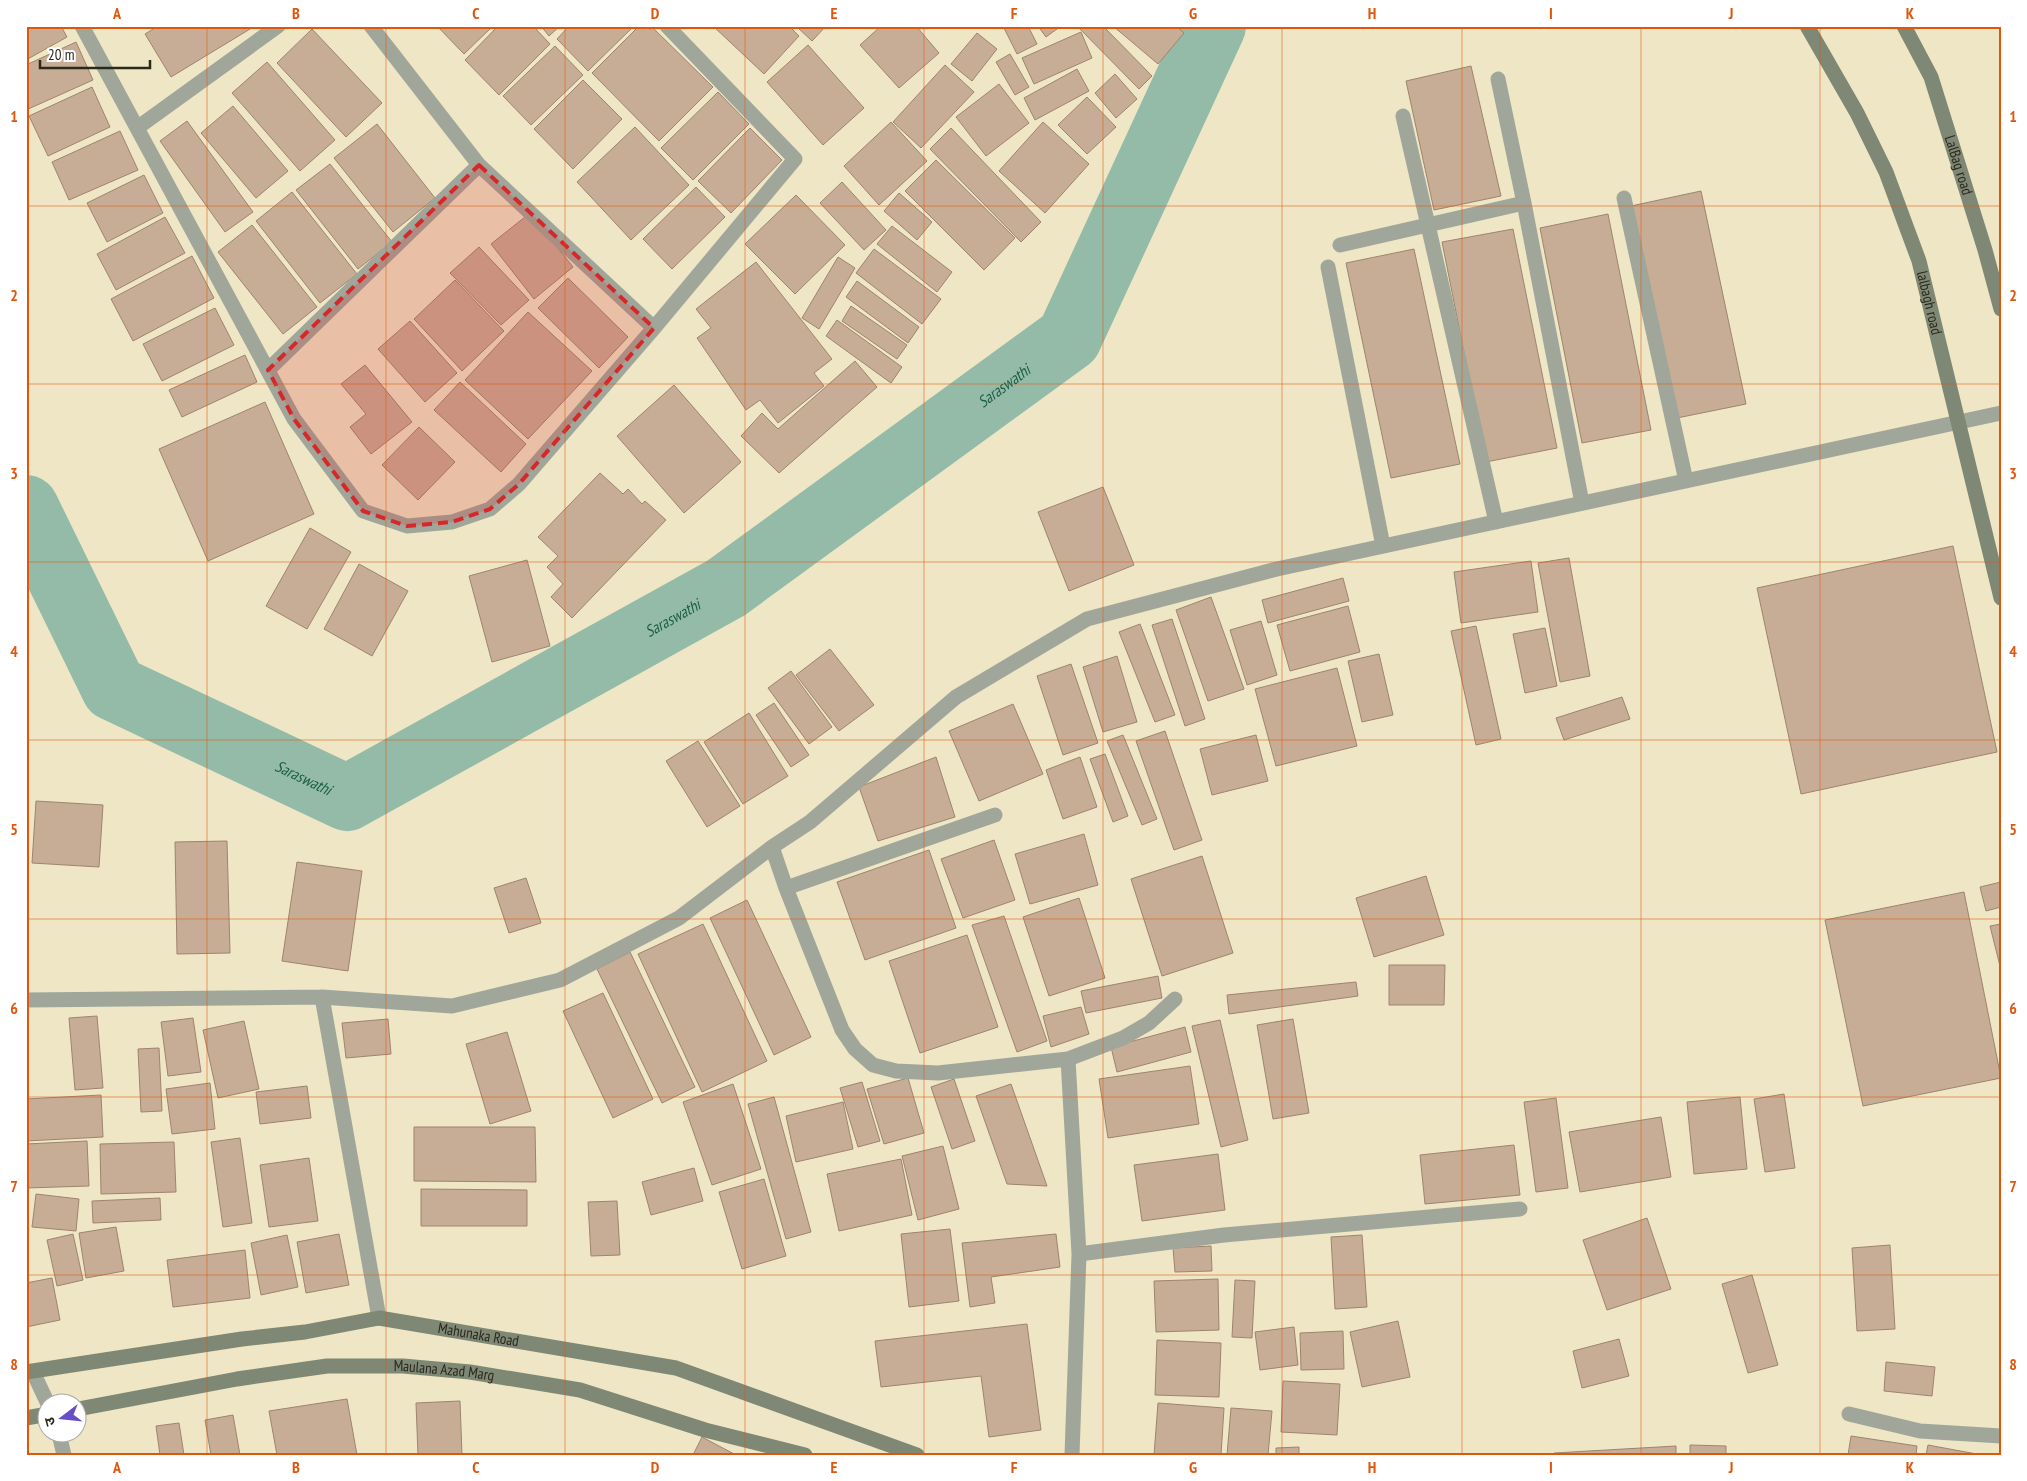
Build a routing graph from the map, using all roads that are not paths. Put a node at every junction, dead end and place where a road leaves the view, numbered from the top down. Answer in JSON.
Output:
{"nodes":[{"id":1,"x":82,"y":26,"type":"edge"},
{"id":2,"x":278,"y":26,"type":"edge"},
{"id":3,"x":371,"y":26,"type":"edge"},
{"id":4,"x":667,"y":26,"type":"edge"},
{"id":5,"x":1807,"y":26,"type":"edge"},
{"id":6,"x":1904,"y":26,"type":"edge"},
{"id":7,"x":1498,"y":79,"type":"dead end"},
{"id":8,"x":1403,"y":116,"type":"dead end"},
{"id":9,"x":137,"y":128,"type":"junction"},
{"id":10,"x":479,"y":165,"type":"junction"},
{"id":11,"x":1624,"y":198,"type":"dead end"},
{"id":12,"x":1524,"y":204,"type":"junction"},
{"id":13,"x":1428,"y":226,"type":"junction"},
{"id":14,"x":1340,"y":244,"type":"dead end"},
{"id":15,"x":1328,"y":267,"type":"dead end"},
{"id":16,"x":2001,"y":309,"type":"edge"},
{"id":17,"x":654,"y":328,"type":"junction"},
{"id":18,"x":268,"y":370,"type":"junction"},
{"id":19,"x":2001,"y":413,"type":"edge"},
{"id":20,"x":1958,"y":422,"type":"junction"},
{"id":21,"x":1686,"y":481,"type":"junction"},
{"id":22,"x":1582,"y":503,"type":"junction"},
{"id":23,"x":1496,"y":522,"type":"junction"},
{"id":24,"x":1383,"y":546,"type":"junction"},
{"id":25,"x":2001,"y":598,"type":"edge"},
{"id":26,"x":995,"y":815,"type":"dead end"},
{"id":27,"x":772,"y":847,"type":"junction"},
{"id":28,"x":786,"y":888,"type":"junction"},
{"id":29,"x":322,"y":997,"type":"junction"},
{"id":30,"x":26,"y":1000,"type":"edge"},
{"id":31,"x":1175,"y":1000,"type":"dead end"},
{"id":32,"x":1068,"y":1059,"type":"junction"},
{"id":33,"x":1520,"y":1209,"type":"dead end"},
{"id":34,"x":1079,"y":1254,"type":"junction"},
{"id":35,"x":379,"y":1318,"type":"junction"},
{"id":36,"x":30,"y":1372,"type":"edge"},
{"id":37,"x":42,"y":1394,"type":"edge"},
{"id":38,"x":88,"y":1406,"type":"edge"},
{"id":39,"x":1849,"y":1414,"type":"dead end"},
{"id":40,"x":2001,"y":1436,"type":"edge"},
{"id":41,"x":805,"y":1455,"type":"edge"},
{"id":42,"x":917,"y":1455,"type":"edge"},
{"id":43,"x":1072,"y":1455,"type":"edge"}],
"edges":[{"from":1,"to":9,"type":"street"},
{"from":2,"to":9,"type":"street"},
{"from":3,"to":10,"type":"street"},
{"from":4,"to":17,"type":"street"},
{"from":5,"to":20,"type":"main road","name":"lalbagh road"},
{"from":6,"to":16,"type":"main road","name":"LalBag road"},
{"from":7,"to":12,"type":"street"},
{"from":8,"to":13,"type":"street"},
{"from":9,"to":18,"type":"street"},
{"from":10,"to":17,"type":"street"},
{"from":10,"to":18,"type":"street"},
{"from":11,"to":21,"type":"street"},
{"from":12,"to":13,"type":"street"},
{"from":12,"to":22,"type":"street"},
{"from":13,"to":14,"type":"street"},
{"from":13,"to":23,"type":"street"},
{"from":15,"to":24,"type":"street"},
{"from":17,"to":18,"type":"street"},
{"from":19,"to":20,"type":"street"},
{"from":20,"to":21,"type":"street"},
{"from":20,"to":25,"type":"main road","name":"lalbagh road"},
{"from":21,"to":22,"type":"street"},
{"from":22,"to":23,"type":"street"},
{"from":23,"to":24,"type":"street"},
{"from":24,"to":27,"type":"street"},
{"from":26,"to":28,"type":"street"},
{"from":27,"to":28,"type":"street"},
{"from":27,"to":29,"type":"street"},
{"from":28,"to":32,"type":"street"},
{"from":29,"to":30,"type":"street"},
{"from":29,"to":35,"type":"street"},
{"from":31,"to":32,"type":"street"},
{"from":32,"to":34,"type":"street"},
{"from":33,"to":34,"type":"street"},
{"from":34,"to":43,"type":"street"},
{"from":35,"to":36,"type":"main road","name":"Mahunaka Road"},
{"from":35,"to":42,"type":"main road","name":"Mahunaka Road"},
{"from":36,"to":37,"type":"street"},
{"from":38,"to":41,"type":"main road","name":"Maulana Azad Marg"},
{"from":39,"to":40,"type":"street"}]}
